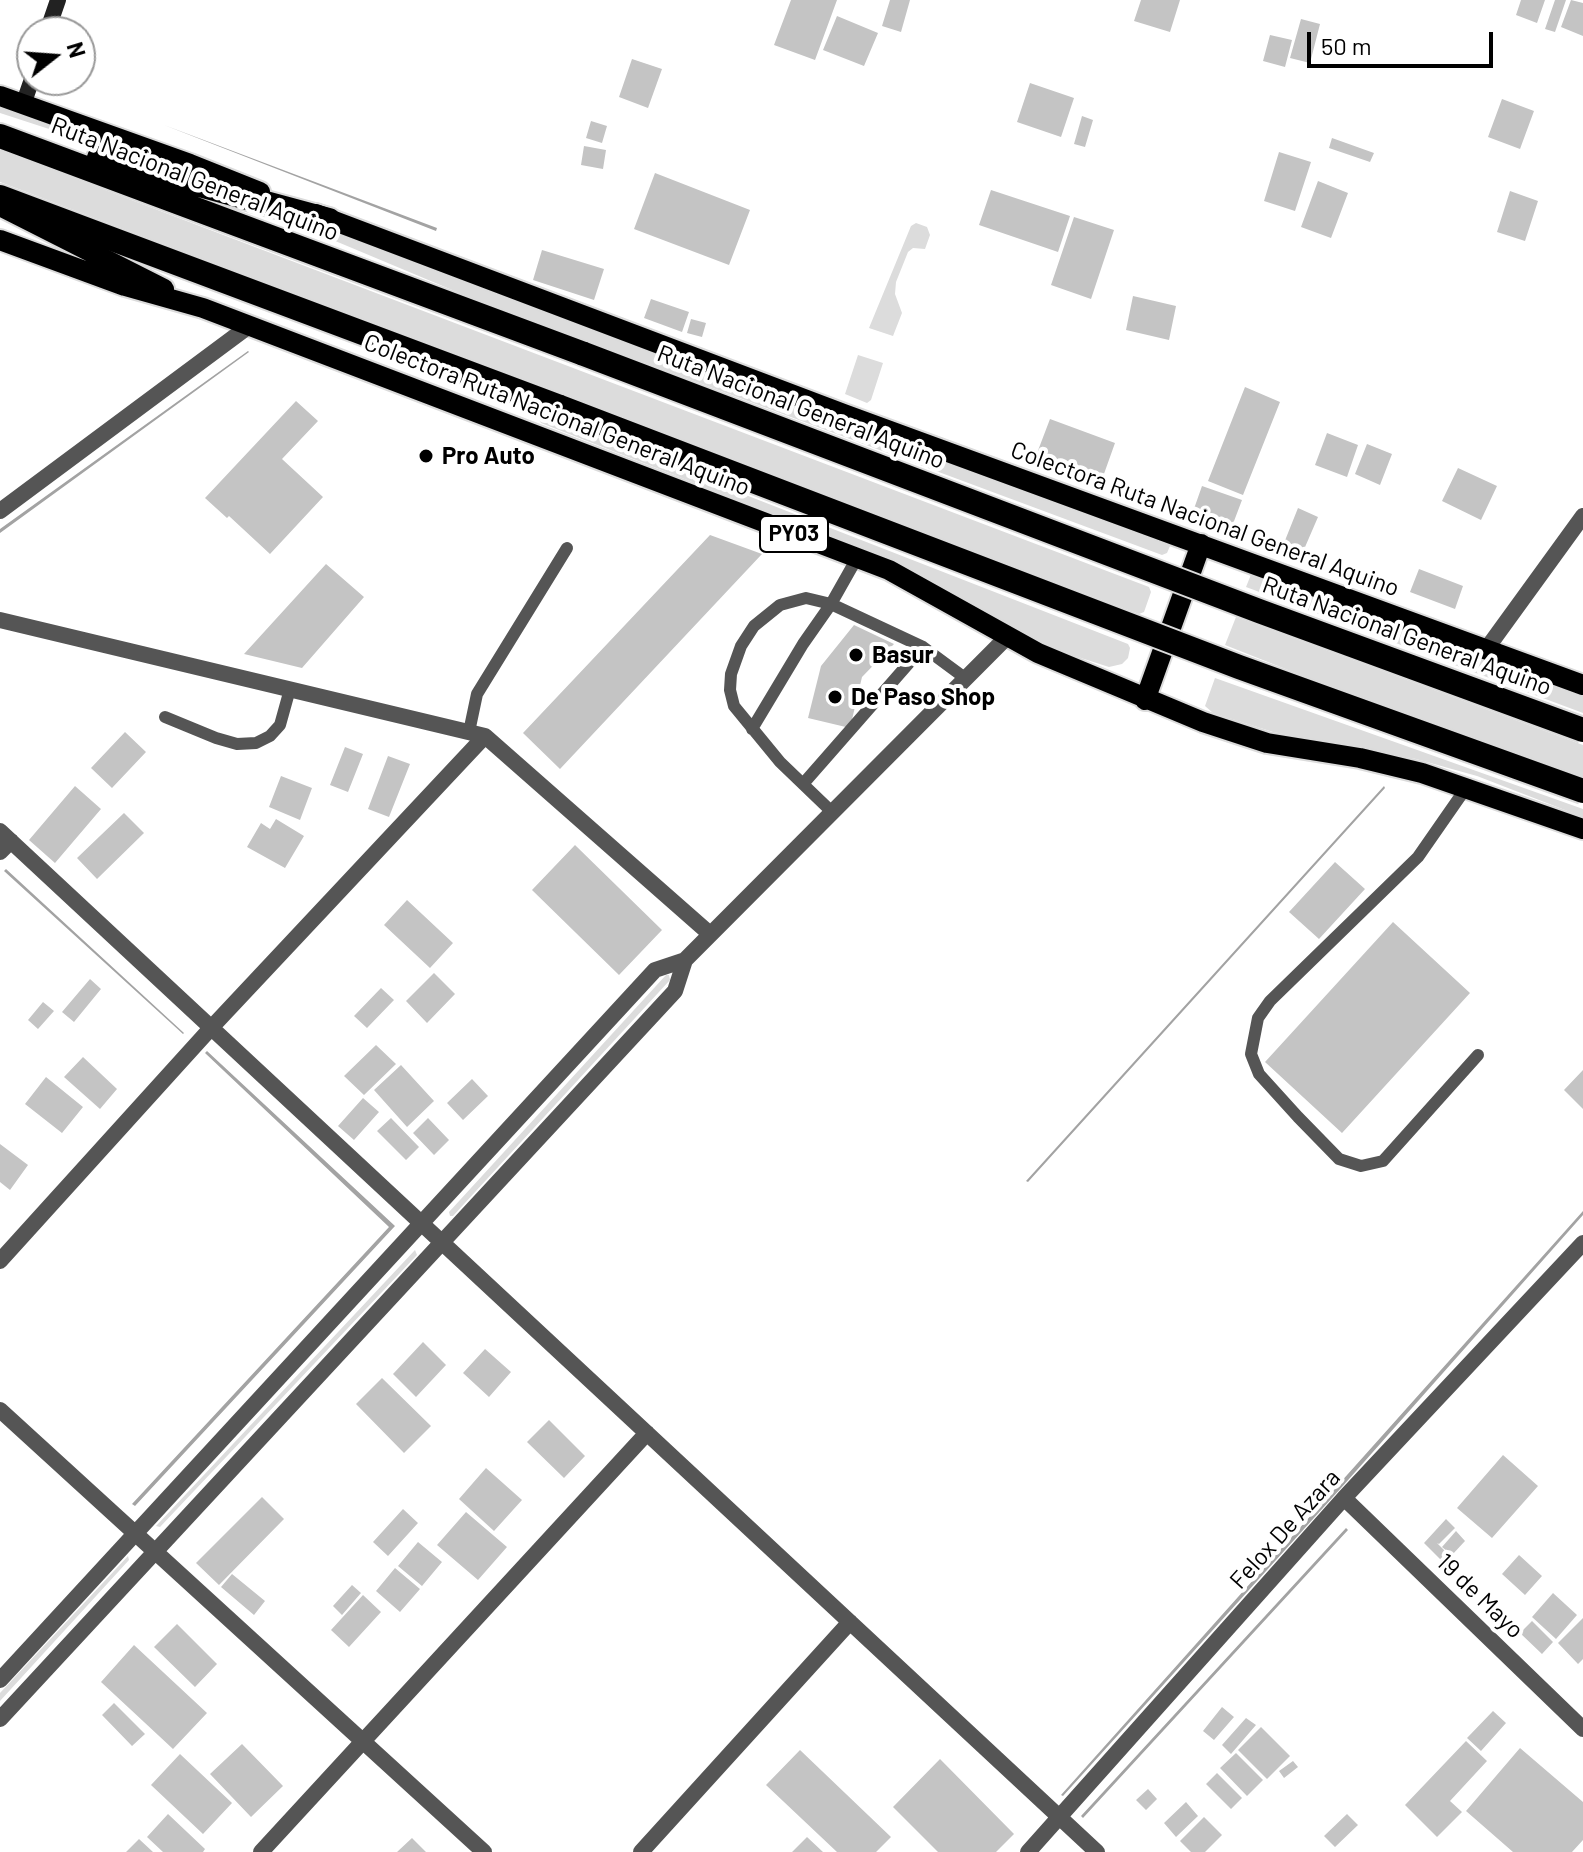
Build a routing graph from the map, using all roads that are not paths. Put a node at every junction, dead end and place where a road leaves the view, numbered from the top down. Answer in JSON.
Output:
{"nodes":[{"id":1,"x":0,"y":96,"type":"edge"},
{"id":2,"x":26,"y":96,"type":"edge"},
{"id":3,"x":23,"y":105,"type":"junction"},
{"id":4,"x":0,"y":133,"type":"edge"},
{"id":5,"x":0,"y":197,"type":"edge"},
{"id":6,"x":0,"y":207,"type":"edge"},
{"id":7,"x":329,"y":220,"type":"junction"},
{"id":8,"x":0,"y":240,"type":"edge"},
{"id":9,"x":203,"y":308,"type":"junction"},
{"id":10,"x":249,"y":326,"type":"junction"},
{"id":11,"x":0,"y":511,"type":"edge"},
{"id":12,"x":1583,"y":516,"type":"edge"},
{"id":13,"x":1201,"y":544,"type":"junction"},
{"id":14,"x":567,"y":548,"type":"dead end"},
{"id":15,"x":857,"y":558,"type":"junction"},
{"id":16,"x":831,"y":604,"type":"junction"},
{"id":17,"x":0,"y":620,"type":"edge"},
{"id":18,"x":1006,"y":638,"type":"junction"},
{"id":19,"x":923,"y":647,"type":"junction"},
{"id":20,"x":1485,"y":651,"type":"junction"},
{"id":21,"x":965,"y":678,"type":"junction"},
{"id":22,"x":1583,"y":685,"type":"edge"},
{"id":23,"x":290,"y":689,"type":"junction"},
{"id":24,"x":1145,"y":700,"type":"junction"},
{"id":25,"x":165,"y":717,"type":"dead end"},
{"id":26,"x":752,"y":729,"type":"junction"},
{"id":27,"x":1583,"y":730,"type":"edge"},
{"id":28,"x":477,"y":734,"type":"junction"},
{"id":29,"x":803,"y":784,"type":"junction"},
{"id":30,"x":1466,"y":788,"type":"junction"},
{"id":31,"x":1583,"y":791,"type":"edge"},
{"id":32,"x":832,"y":812,"type":"junction"},
{"id":33,"x":1583,"y":829,"type":"edge"},
{"id":34,"x":4,"y":841,"type":"edge"},
{"id":35,"x":710,"y":934,"type":"junction"},
{"id":36,"x":685,"y":960,"type":"junction"},
{"id":37,"x":211,"y":1028,"type":"junction"},
{"id":38,"x":1478,"y":1055,"type":"dead end"},
{"id":39,"x":421,"y":1223,"type":"junction"},
{"id":40,"x":442,"y":1242,"type":"junction"},
{"id":41,"x":1583,"y":1243,"type":"edge"},
{"id":42,"x":0,"y":1261,"type":"edge"},
{"id":43,"x":0,"y":1410,"type":"edge"},
{"id":44,"x":647,"y":1433,"type":"junction"},
{"id":45,"x":1344,"y":1498,"type":"junction"},
{"id":46,"x":135,"y":1533,"type":"junction"},
{"id":47,"x":155,"y":1551,"type":"junction"},
{"id":48,"x":850,"y":1622,"type":"junction"},
{"id":49,"x":0,"y":1680,"type":"edge"},
{"id":50,"x":0,"y":1719,"type":"edge"},
{"id":51,"x":1583,"y":1729,"type":"edge"},
{"id":52,"x":363,"y":1741,"type":"junction"},
{"id":53,"x":1060,"y":1818,"type":"junction"},
{"id":54,"x":261,"y":1852,"type":"edge"},
{"id":55,"x":484,"y":1852,"type":"edge"},
{"id":56,"x":641,"y":1852,"type":"edge"},
{"id":57,"x":1028,"y":1852,"type":"edge"},
{"id":58,"x":1097,"y":1852,"type":"edge"}],
"edges":[{"from":1,"to":3,"type":"main road","name":"Colectora Ruta Nacional General Aquino"},
{"from":2,"to":3,"type":"street"},
{"from":3,"to":7,"type":"main road","name":"Colectora Ruta Nacional General Aquino"},
{"from":4,"to":7,"type":"highway"},
{"from":4,"to":27,"type":"highway","name":"Ruta Nacional General Aquino","bridge":true},
{"from":5,"to":31,"type":"highway","number":"PY03","bridge":true},
{"from":6,"to":9,"type":"main road"},
{"from":7,"to":13,"type":"main road","name":"Colectora Ruta Nacional General Aquino"},
{"from":8,"to":9,"type":"main road","name":"Colectora Ruta Nacional General Aquino","number":"PY03"},
{"from":9,"to":10,"type":"main road","name":"Colectora Ruta Nacional General Aquino","number":"PY03"},
{"from":10,"to":11,"type":"street"},
{"from":10,"to":15,"type":"main road","name":"Colectora Ruta Nacional General Aquino","number":"PY03"},
{"from":12,"to":20,"type":"street"},
{"from":13,"to":20,"type":"main road","name":"Colectora Ruta Nacional General Aquino"},
{"from":13,"to":24,"type":"main road"},
{"from":14,"to":28,"type":"lane"},
{"from":15,"to":16,"type":"lane"},
{"from":15,"to":18,"type":"main road","name":"Colectora Ruta Nacional General Aquino","number":"PY03"},
{"from":16,"to":19,"type":"lane"},
{"from":16,"to":26,"type":"lane"},
{"from":16,"to":26,"type":"lane"},
{"from":17,"to":23,"type":"street"},
{"from":18,"to":21,"type":"street"},
{"from":18,"to":24,"type":"main road","name":"Colectora Ruta Nacional General Aquino","number":"PY03"},
{"from":19,"to":21,"type":"lane"},
{"from":19,"to":29,"type":"lane"},
{"from":20,"to":22,"type":"main road","name":"Colectora Ruta Nacional General Aquino"},
{"from":21,"to":32,"type":"street"},
{"from":23,"to":25,"type":"lane"},
{"from":23,"to":28,"type":"street"},
{"from":24,"to":30,"type":"main road","name":"Colectora Ruta Nacional General Aquino","number":"PY03"},
{"from":26,"to":29,"type":"lane"},
{"from":28,"to":35,"type":"street"},
{"from":28,"to":37,"type":"street"},
{"from":29,"to":32,"type":"lane"},
{"from":30,"to":33,"type":"main road","name":"Colectora Ruta Nacional General Aquino","number":"PY03"},
{"from":30,"to":38,"type":"lane"},
{"from":32,"to":35,"type":"street"},
{"from":34,"to":37,"type":"street"},
{"from":35,"to":36,"type":"street"},
{"from":36,"to":39,"type":"street"},
{"from":36,"to":40,"type":"street"},
{"from":37,"to":39,"type":"street"},
{"from":37,"to":42,"type":"street"},
{"from":39,"to":40,"type":"street"},
{"from":39,"to":46,"type":"street"},
{"from":40,"to":44,"type":"street"},
{"from":40,"to":47,"type":"street"},
{"from":41,"to":45,"type":"street","name":"Felox De Azara"},
{"from":43,"to":46,"type":"street"},
{"from":44,"to":48,"type":"street"},
{"from":44,"to":52,"type":"street"},
{"from":45,"to":51,"type":"street","name":"19 de Mayo"},
{"from":45,"to":53,"type":"street","name":"Felox De Azara"},
{"from":46,"to":47,"type":"street"},
{"from":46,"to":49,"type":"street"},
{"from":47,"to":50,"type":"street"},
{"from":47,"to":52,"type":"street"},
{"from":48,"to":53,"type":"street"},
{"from":48,"to":56,"type":"street"},
{"from":52,"to":54,"type":"street"},
{"from":52,"to":55,"type":"street"},
{"from":53,"to":57,"type":"street","name":"Felox De Azara"},
{"from":53,"to":58,"type":"street"}]}
